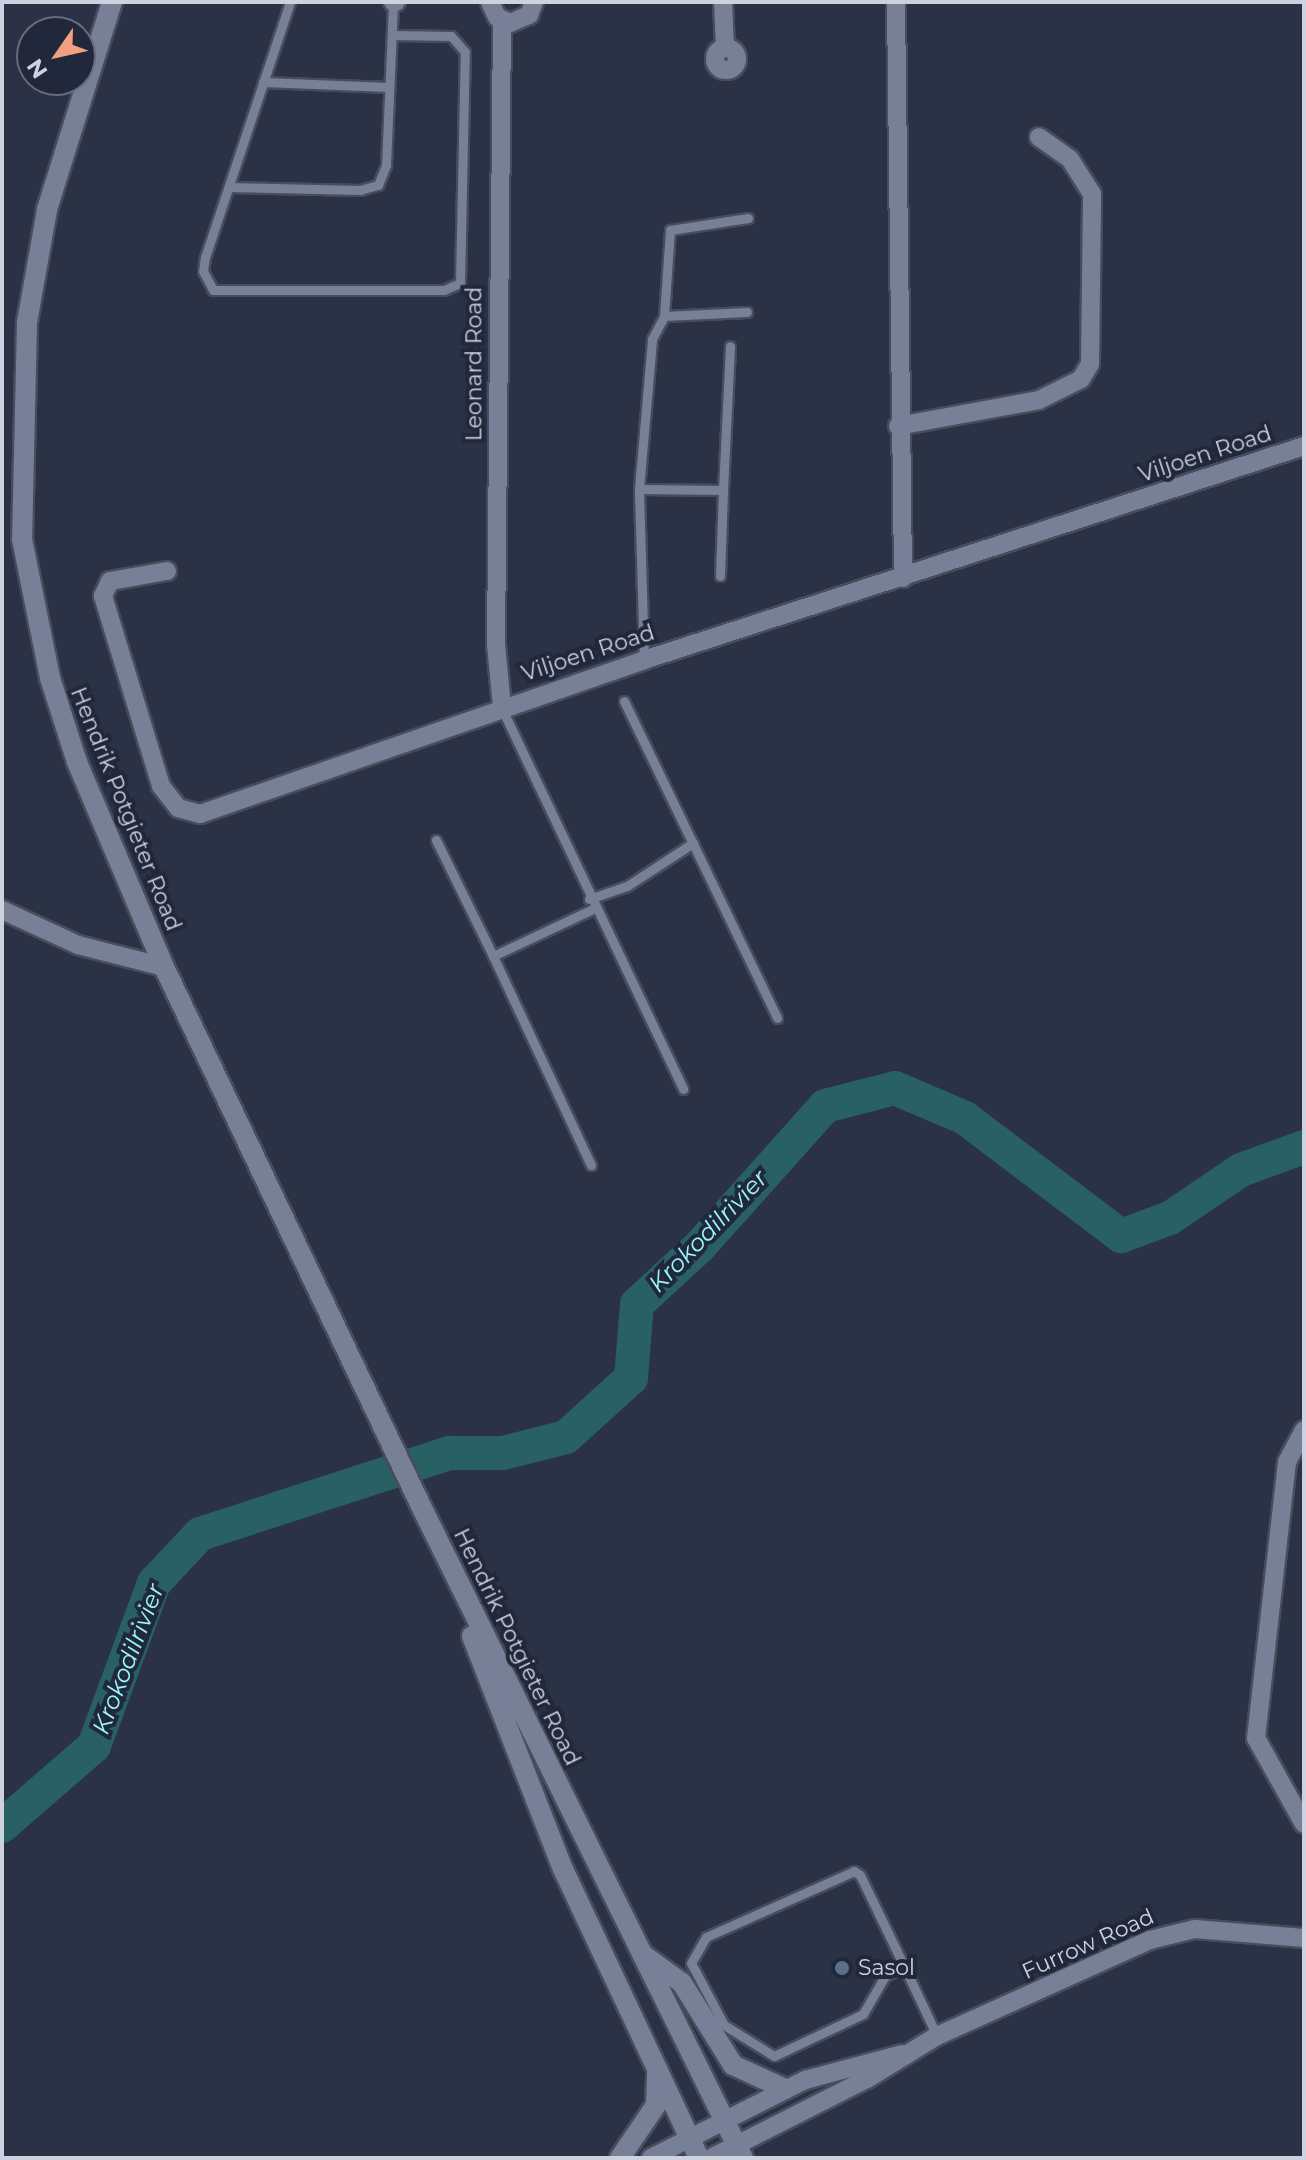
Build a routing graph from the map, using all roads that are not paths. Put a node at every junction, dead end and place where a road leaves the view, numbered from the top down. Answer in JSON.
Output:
{"nodes":[{"id":1,"x":112,"y":2,"type":"edge"},
{"id":2,"x":290,"y":2,"type":"edge"},
{"id":3,"x":394,"y":2,"type":"edge"},
{"id":4,"x":490,"y":2,"type":"edge"},
{"id":5,"x":534,"y":2,"type":"edge"},
{"id":6,"x":723,"y":2,"type":"edge"},
{"id":7,"x":896,"y":2,"type":"edge"},
{"id":8,"x":502,"y":21,"type":"junction"},
{"id":9,"x":393,"y":35,"type":"junction"},
{"id":10,"x":725,"y":47,"type":"dead end"},
{"id":11,"x":263,"y":82,"type":"junction"},
{"id":12,"x":388,"y":87,"type":"junction"},
{"id":13,"x":1039,"y":137,"type":"dead end"},
{"id":14,"x":229,"y":187,"type":"junction"},
{"id":15,"x":748,"y":218,"type":"dead end"},
{"id":16,"x":747,"y":312,"type":"dead end"},
{"id":17,"x":664,"y":316,"type":"junction"},
{"id":18,"x":730,"y":346,"type":"dead end"},
{"id":19,"x":898,"y":426,"type":"junction"},
{"id":20,"x":1304,"y":446,"type":"edge"},
{"id":21,"x":639,"y":489,"type":"junction"},
{"id":22,"x":723,"y":490,"type":"junction"},
{"id":23,"x":167,"y":571,"type":"dead end"},
{"id":24,"x":720,"y":576,"type":"dead end"},
{"id":25,"x":903,"y":578,"type":"junction"},
{"id":26,"x":644,"y":660,"type":"junction"},
{"id":27,"x":624,"y":701,"type":"dead end"},
{"id":28,"x":502,"y":707,"type":"junction"},
{"id":29,"x":436,"y":840,"type":"dead end"},
{"id":30,"x":693,"y":843,"type":"junction"},
{"id":31,"x":591,"y":904,"type":"junction"},
{"id":32,"x":2,"y":910,"type":"edge"},
{"id":33,"x":493,"y":956,"type":"junction"},
{"id":34,"x":164,"y":967,"type":"junction"},
{"id":35,"x":777,"y":1018,"type":"dead end"},
{"id":36,"x":683,"y":1089,"type":"dead end"},
{"id":37,"x":591,"y":1165,"type":"dead end"},
{"id":38,"x":1304,"y":1430,"type":"edge"},
{"id":39,"x":424,"y":1512,"type":"junction"},
{"id":40,"x":1304,"y":1824,"type":"edge"},
{"id":41,"x":1304,"y":1938,"type":"edge"},
{"id":42,"x":642,"y":1954,"type":"junction"},
{"id":43,"x":904,"y":1966,"type":"junction"},
{"id":44,"x":937,"y":2036,"type":"junction"},
{"id":45,"x":902,"y":2054,"type":"junction"},
{"id":46,"x":657,"y":2064,"type":"junction"},
{"id":47,"x":785,"y":2089,"type":"junction"},
{"id":48,"x":724,"y":2118,"type":"junction"},
{"id":49,"x":696,"y":2148,"type":"edge"},
{"id":50,"x":740,"y":2151,"type":"edge"},
{"id":51,"x":620,"y":2158,"type":"edge"},
{"id":52,"x":651,"y":2158,"type":"edge"},
{"id":53,"x":711,"y":2158,"type":"edge"}],
"edges":[{"from":1,"to":34,"type":"main road","name":"Hendrik Potgieter Road"},
{"from":2,"to":11,"type":"lane"},
{"from":3,"to":9,"type":"lane"},
{"from":4,"to":8,"type":"street"},
{"from":5,"to":8,"type":"street"},
{"from":6,"to":10,"type":"street"},
{"from":7,"to":19,"type":"street"},
{"from":8,"to":28,"type":"street","name":"Leonard Road"},
{"from":9,"to":12,"type":"lane"},
{"from":9,"to":14,"type":"lane"},
{"from":11,"to":12,"type":"lane"},
{"from":11,"to":14,"type":"lane"},
{"from":12,"to":14,"type":"lane"},
{"from":13,"to":19,"type":"street"},
{"from":15,"to":17,"type":"lane"},
{"from":16,"to":17,"type":"lane"},
{"from":17,"to":21,"type":"lane"},
{"from":18,"to":22,"type":"lane"},
{"from":19,"to":25,"type":"street"},
{"from":20,"to":25,"type":"street","name":"Viljoen Road"},
{"from":21,"to":22,"type":"lane"},
{"from":21,"to":26,"type":"lane"},
{"from":22,"to":24,"type":"lane"},
{"from":23,"to":28,"type":"street","name":"Viljoen Road"},
{"from":25,"to":26,"type":"street","name":"Viljoen Road"},
{"from":26,"to":28,"type":"street","name":"Viljoen Road"},
{"from":27,"to":30,"type":"lane"},
{"from":28,"to":31,"type":"lane"},
{"from":29,"to":33,"type":"lane"},
{"from":30,"to":31,"type":"lane"},
{"from":30,"to":35,"type":"lane"},
{"from":31,"to":33,"type":"lane"},
{"from":31,"to":36,"type":"lane"},
{"from":32,"to":34,"type":"street"},
{"from":33,"to":37,"type":"lane"},
{"from":34,"to":39,"type":"main road","name":"Hendrik Potgieter Road"},
{"from":38,"to":40,"type":"street"},
{"from":39,"to":42,"type":"main road","name":"Hendrik Potgieter Road"},
{"from":39,"to":46,"type":"main road","name":"Hendrik Potgieter Road"},
{"from":41,"to":44,"type":"street","name":"Furrow Road"},
{"from":42,"to":47,"type":"main road"},
{"from":42,"to":48,"type":"main road","name":"Hendrik Potgieter Road"},
{"from":43,"to":43,"type":"lane"},
{"from":43,"to":44,"type":"lane"},
{"from":44,"to":45,"type":"street","name":"Furrow Road"},
{"from":45,"to":47,"type":"street","name":"Furrow Road"},
{"from":45,"to":50,"type":"street","name":"Furrow Road"},
{"from":46,"to":49,"type":"main road","name":"Hendrik Potgieter Road"},
{"from":46,"to":51,"type":"main road"},
{"from":47,"to":48,"type":"street","name":"Furrow Road"},
{"from":48,"to":49,"type":"street","name":"Furrow Road"},
{"from":48,"to":50,"type":"main road","name":"Hendrik Potgieter Road"},
{"from":49,"to":52,"type":"street","name":"Furrow Road"},
{"from":50,"to":53,"type":"street","name":"Furrow Road"}]}
